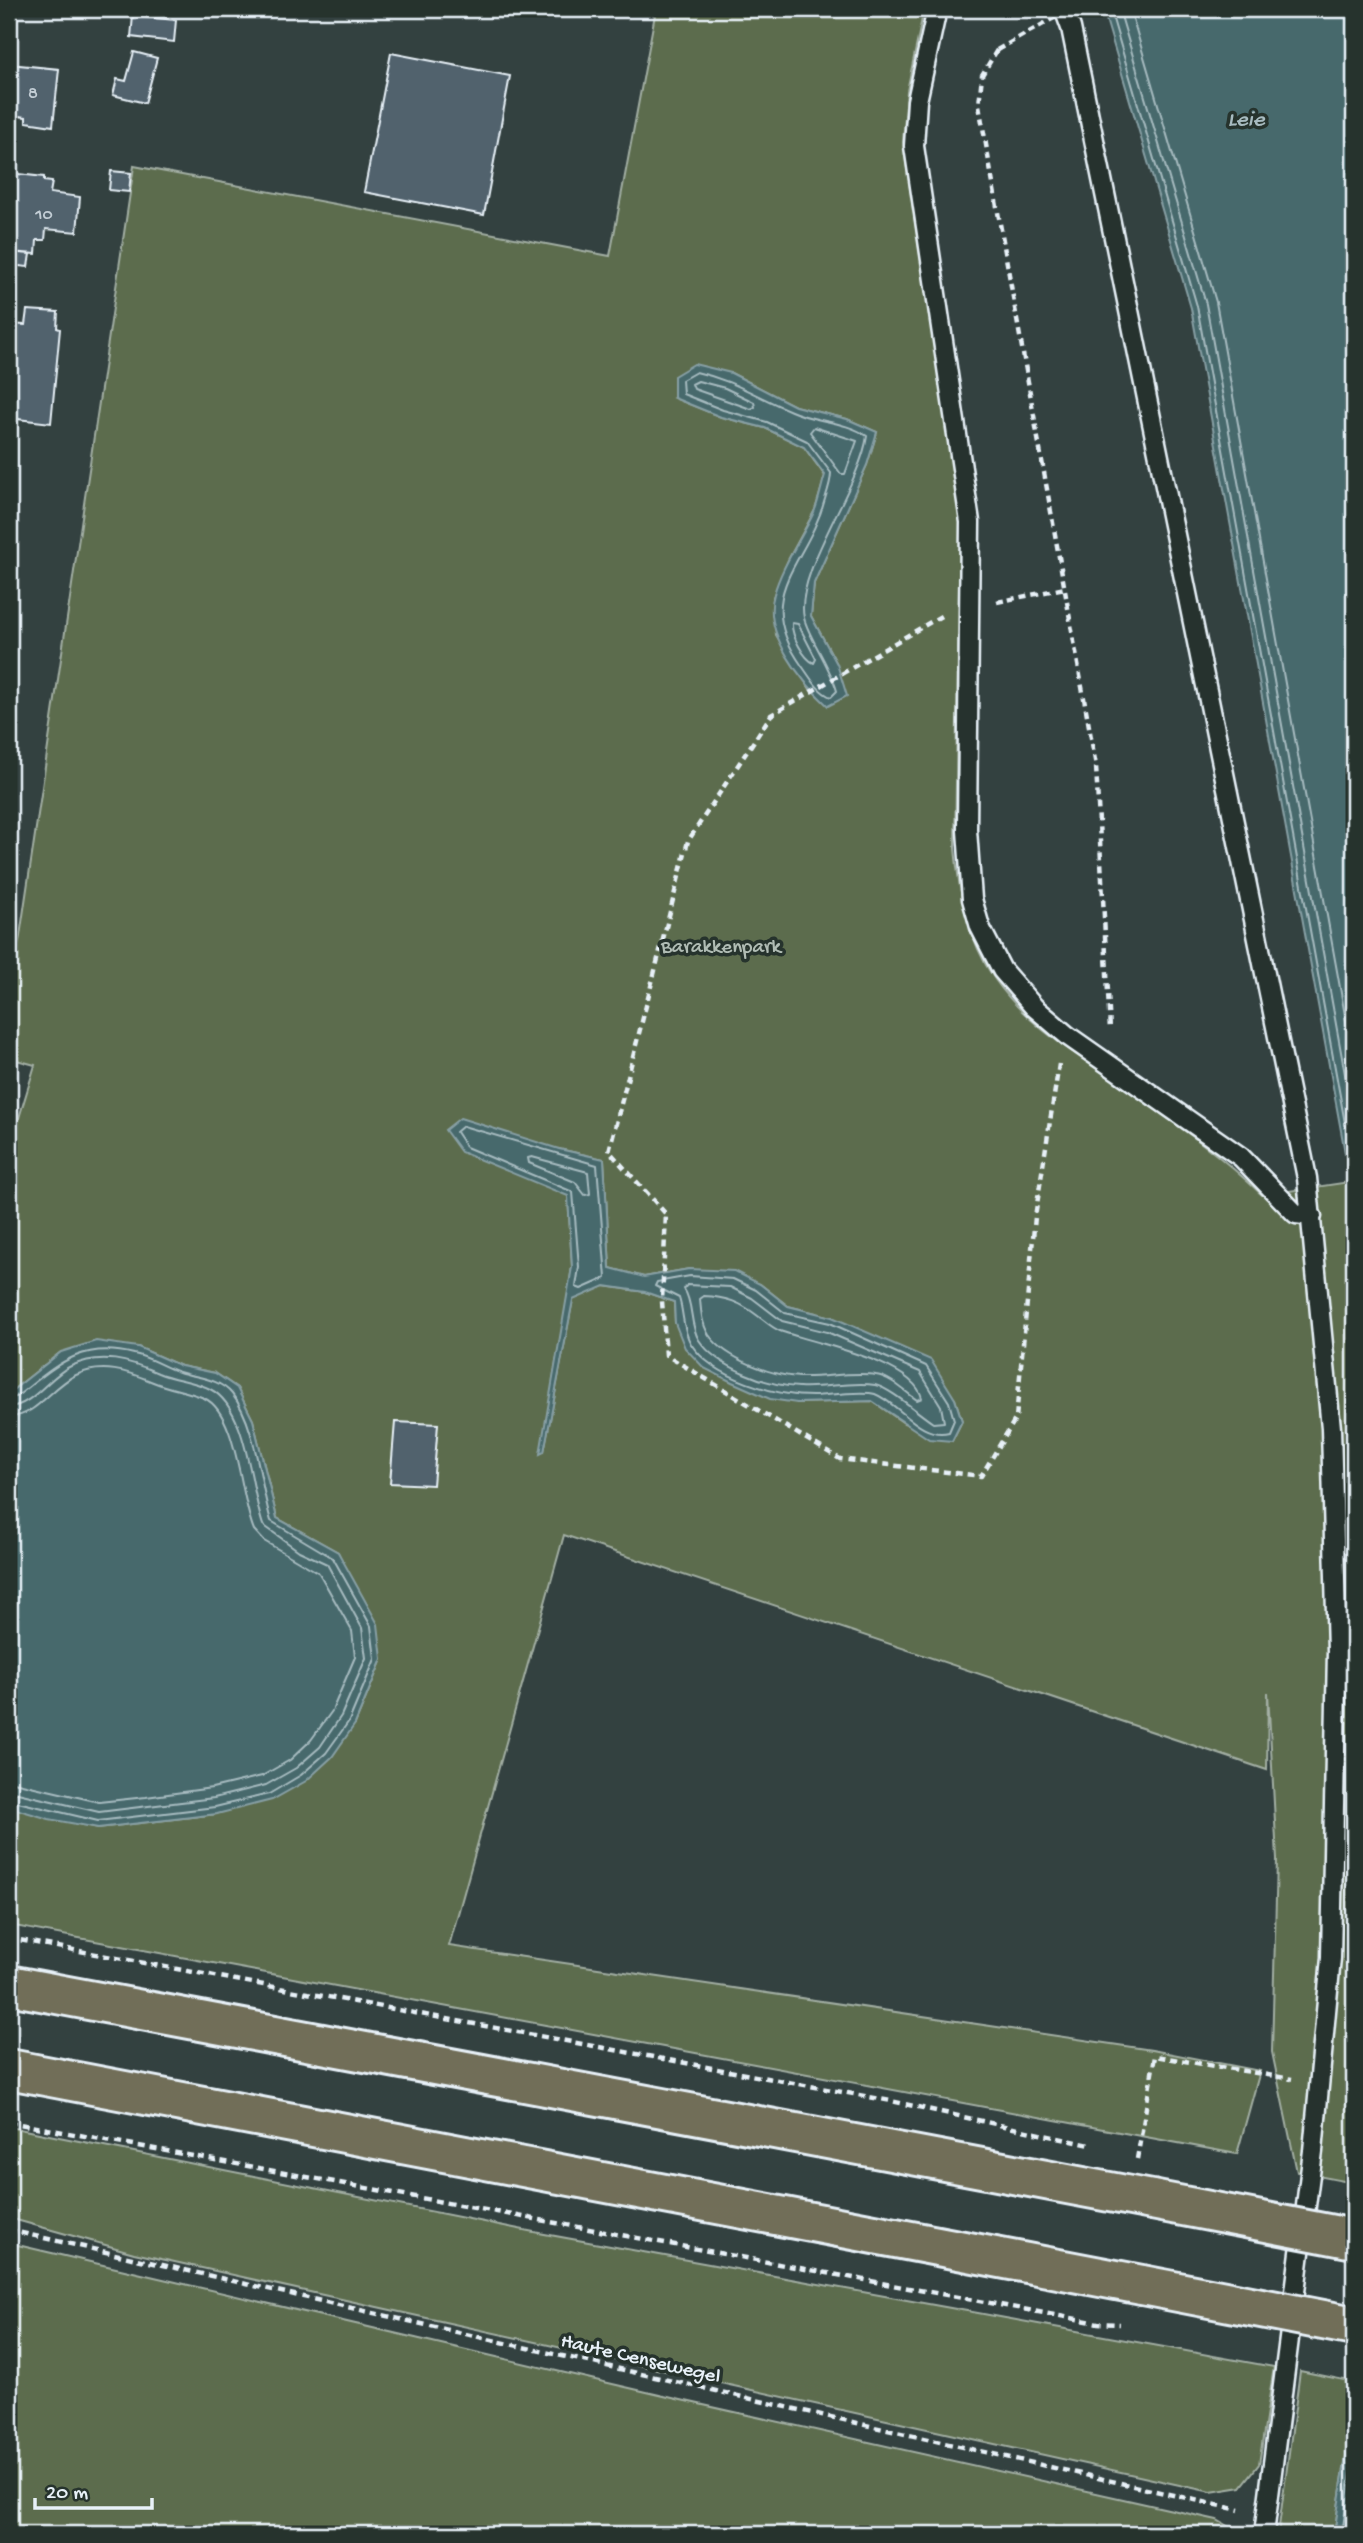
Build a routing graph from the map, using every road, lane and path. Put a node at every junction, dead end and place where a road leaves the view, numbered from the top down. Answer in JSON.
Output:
{"nodes":[{"id":1,"x":937,"y":9,"type":"edge"},
{"id":2,"x":1064,"y":9,"type":"edge"},
{"id":3,"x":1070,"y":9,"type":"edge"},
{"id":4,"x":1065,"y":588,"type":"junction"},
{"id":5,"x":1029,"y":597,"type":"dead end"},
{"id":6,"x":947,"y":613,"type":"dead end"},
{"id":7,"x":1062,"y":1050,"type":"dead end"},
{"id":8,"x":1112,"y":1066,"type":"junction"},
{"id":9,"x":1312,"y":1216,"type":"junction"},
{"id":10,"x":9,"y":1938,"type":"edge"},
{"id":11,"x":9,"y":1985,"type":"edge"},
{"id":12,"x":9,"y":2069,"type":"edge"},
{"id":13,"x":1320,"y":2084,"type":"junction"},
{"id":14,"x":9,"y":2122,"type":"edge"},
{"id":15,"x":1102,"y":2149,"type":"dead end"},
{"id":16,"x":1125,"y":2157,"type":"dead end"},
{"id":17,"x":9,"y":2230,"type":"edge"},
{"id":18,"x":1354,"y":2239,"type":"edge"},
{"id":19,"x":1124,"y":2324,"type":"dead end"},
{"id":20,"x":1354,"y":2326,"type":"edge"},
{"id":21,"x":1265,"y":2525,"type":"edge"}],
"edges":[{"from":1,"to":8,"type":"lane"},
{"from":2,"to":9,"type":"lane"},
{"from":3,"to":4,"type":"path","bridge":true},
{"from":4,"to":5,"type":"path"},
{"from":4,"to":8,"type":"path"},
{"from":6,"to":7,"type":"path"},
{"from":8,"to":9,"type":"lane"},
{"from":9,"to":13,"type":"lane"},
{"from":10,"to":15,"type":"path"},
{"from":11,"to":18,"type":"highway","bridge":true},
{"from":12,"to":20,"type":"highway","bridge":true},
{"from":13,"to":16,"type":"path"},
{"from":13,"to":21,"type":"lane"},
{"from":14,"to":19,"type":"path"},
{"from":17,"to":21,"type":"path","name":"Haute Censewegel"}]}
